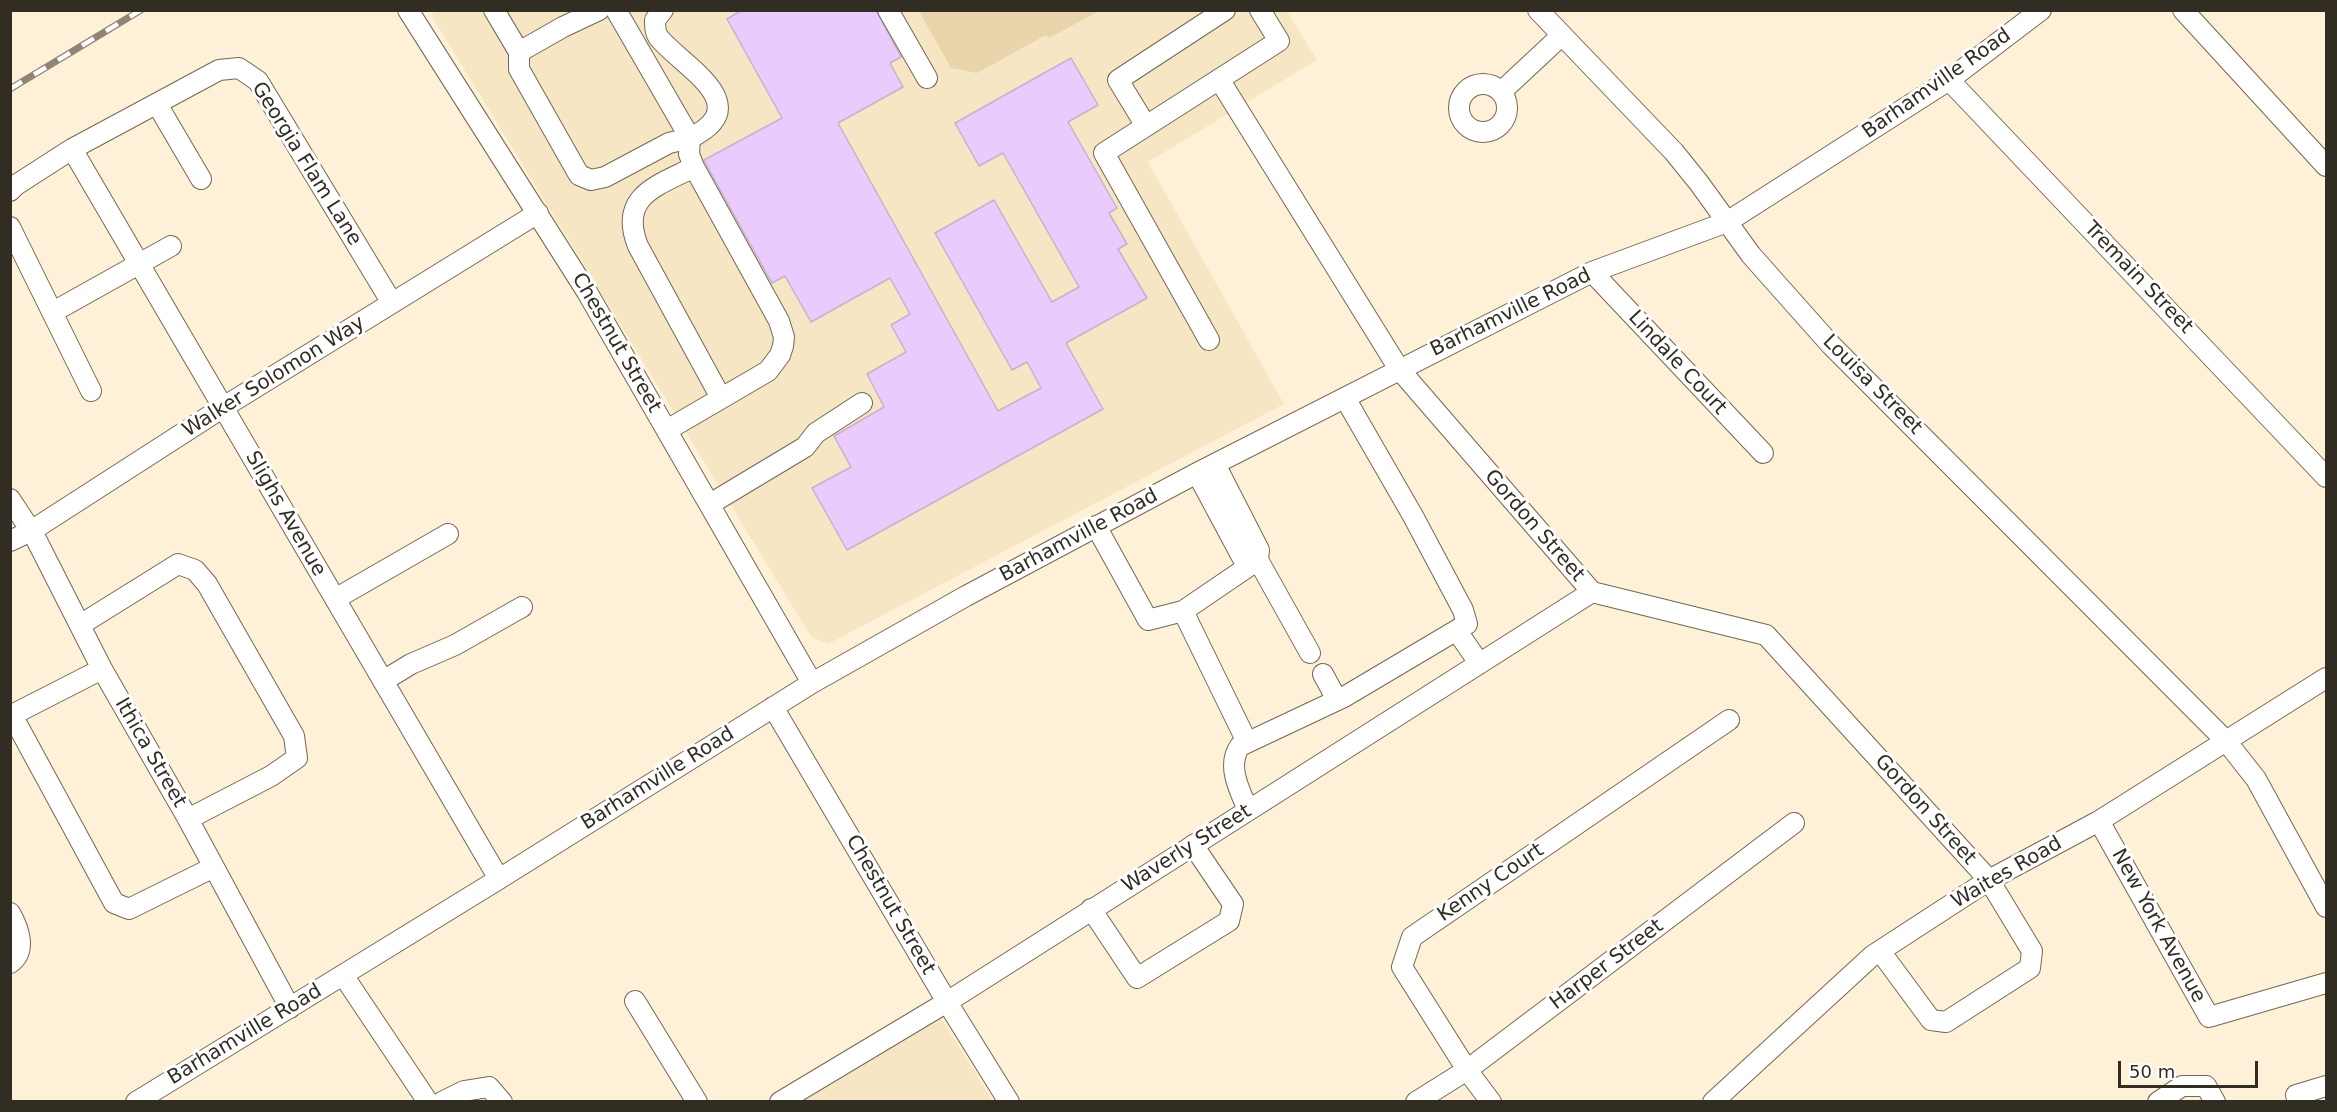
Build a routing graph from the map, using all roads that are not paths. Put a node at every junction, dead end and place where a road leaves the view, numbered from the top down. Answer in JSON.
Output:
{"nodes":[{"id":1,"x":408,"y":10,"type":"edge"},
{"id":2,"x":495,"y":10,"type":"edge"},
{"id":3,"x":599,"y":10,"type":"edge"},
{"id":4,"x":616,"y":10,"type":"edge"},
{"id":5,"x":888,"y":10,"type":"edge"},
{"id":6,"x":1225,"y":10,"type":"edge"},
{"id":7,"x":1260,"y":10,"type":"edge"},
{"id":8,"x":1538,"y":10,"type":"edge"},
{"id":9,"x":2042,"y":10,"type":"edge"},
{"id":10,"x":2183,"y":10,"type":"edge"},
{"id":11,"x":657,"y":12,"type":"edge"},
{"id":12,"x":1561,"y":36,"type":"junction"},
{"id":13,"x":519,"y":52,"type":"junction"},
{"id":14,"x":927,"y":78,"type":"dead end"},
{"id":15,"x":1219,"y":79,"type":"junction"},
{"id":16,"x":1949,"y":80,"type":"junction"},
{"id":17,"x":1502,"y":92,"type":"dead end"},
{"id":18,"x":157,"y":104,"type":"junction"},
{"id":19,"x":1146,"y":126,"type":"junction"},
{"id":20,"x":690,"y":138,"type":"junction"},
{"id":21,"x":72,"y":149,"type":"junction"},
{"id":22,"x":2326,"y":166,"type":"edge"},
{"id":23,"x":694,"y":167,"type":"junction"},
{"id":24,"x":201,"y":179,"type":"dead end"},
{"id":25,"x":10,"y":191,"type":"edge"},
{"id":26,"x":538,"y":213,"type":"junction"},
{"id":27,"x":1727,"y":222,"type":"junction"},
{"id":28,"x":10,"y":227,"type":"edge"},
{"id":29,"x":171,"y":246,"type":"dead end"},
{"id":30,"x":138,"y":262,"type":"junction"},
{"id":31,"x":1592,"y":272,"type":"junction"},
{"id":32,"x":392,"y":303,"type":"junction"},
{"id":33,"x":53,"y":312,"type":"junction"},
{"id":34,"x":1209,"y":340,"type":"dead end"},
{"id":35,"x":1399,"y":369,"type":"junction"},
{"id":36,"x":91,"y":391,"type":"dead end"},
{"id":37,"x":721,"y":398,"type":"junction"},
{"id":38,"x":1345,"y":398,"type":"junction"},
{"id":39,"x":862,"y":403,"type":"dead end"},
{"id":40,"x":222,"y":408,"type":"junction"},
{"id":41,"x":667,"y":430,"type":"junction"},
{"id":42,"x":1763,"y":453,"type":"dead end"},
{"id":43,"x":1215,"y":464,"type":"junction"},
{"id":44,"x":1197,"y":473,"type":"junction"},
{"id":45,"x":2326,"y":477,"type":"edge"},
{"id":46,"x":10,"y":499,"type":"edge"},
{"id":47,"x":710,"y":504,"type":"junction"},
{"id":48,"x":1096,"y":526,"type":"junction"},
{"id":49,"x":31,"y":531,"type":"junction"},
{"id":50,"x":448,"y":534,"type":"dead end"},
{"id":51,"x":10,"y":541,"type":"edge"},
{"id":52,"x":1258,"y":560,"type":"junction"},
{"id":53,"x":1592,"y":592,"type":"junction"},
{"id":54,"x":334,"y":599,"type":"junction"},
{"id":55,"x":522,"y":607,"type":"dead end"},
{"id":56,"x":1183,"y":611,"type":"junction"},
{"id":57,"x":80,"y":625,"type":"junction"},
{"id":58,"x":1457,"y":631,"type":"junction"},
{"id":59,"x":1310,"y":653,"type":"dead end"},
{"id":60,"x":1479,"y":663,"type":"junction"},
{"id":61,"x":102,"y":669,"type":"junction"},
{"id":62,"x":1323,"y":674,"type":"dead end"},
{"id":63,"x":2326,"y":678,"type":"edge"},
{"id":64,"x":383,"y":681,"type":"junction"},
{"id":65,"x":813,"y":683,"type":"junction"},
{"id":66,"x":1337,"y":700,"type":"junction"},
{"id":67,"x":773,"y":707,"type":"junction"},
{"id":68,"x":11,"y":715,"type":"edge"},
{"id":69,"x":1729,"y":720,"type":"dead end"},
{"id":70,"x":2226,"y":741,"type":"junction"},
{"id":71,"x":1247,"y":742,"type":"junction"},
{"id":72,"x":1248,"y":810,"type":"junction"},
{"id":73,"x":188,"y":819,"type":"junction"},
{"id":74,"x":2099,"y":821,"type":"junction"},
{"id":75,"x":1794,"y":823,"type":"dead end"},
{"id":76,"x":1193,"y":845,"type":"junction"},
{"id":77,"x":214,"y":867,"type":"junction"},
{"id":78,"x":499,"y":879,"type":"junction"},
{"id":79,"x":1989,"y":880,"type":"junction"},
{"id":80,"x":2326,"y":907,"type":"edge"},
{"id":81,"x":1091,"y":909,"type":"junction"},
{"id":82,"x":10,"y":913,"type":"edge"},
{"id":83,"x":1880,"y":951,"type":"junction"},
{"id":84,"x":10,"y":963,"type":"edge"},
{"id":85,"x":343,"y":975,"type":"junction"},
{"id":86,"x":2326,"y":983,"type":"edge"},
{"id":87,"x":635,"y":1001,"type":"dead end"},
{"id":88,"x":947,"y":1002,"type":"junction"},
{"id":89,"x":290,"y":1008,"type":"junction"},
{"id":90,"x":1467,"y":1070,"type":"junction"},
{"id":91,"x":2326,"y":1086,"type":"edge"},
{"id":92,"x":495,"y":1094,"type":"edge"},
{"id":93,"x":136,"y":1101,"type":"edge"},
{"id":94,"x":428,"y":1101,"type":"edge"},
{"id":95,"x":442,"y":1101,"type":"edge"},
{"id":96,"x":697,"y":1101,"type":"edge"},
{"id":97,"x":780,"y":1101,"type":"edge"},
{"id":98,"x":1008,"y":1101,"type":"edge"},
{"id":99,"x":1416,"y":1101,"type":"edge"},
{"id":100,"x":1491,"y":1101,"type":"edge"},
{"id":101,"x":1713,"y":1101,"type":"edge"},
{"id":102,"x":2158,"y":1101,"type":"edge"},
{"id":103,"x":2215,"y":1101,"type":"edge"},
{"id":104,"x":2298,"y":1101,"type":"edge"}],
"edges":[{"from":1,"to":26,"type":"street","name":"Chestnut Street"},
{"from":2,"to":13,"type":"street"},
{"from":3,"to":13,"type":"street"},
{"from":4,"to":20,"type":"street"},
{"from":5,"to":14,"type":"street"},
{"from":6,"to":19,"type":"street"},
{"from":7,"to":15,"type":"street"},
{"from":8,"to":12,"type":"street","name":"Louisa Street"},
{"from":9,"to":16,"type":"street","name":"Barhamville Road"},
{"from":10,"to":22,"type":"street"},
{"from":11,"to":20,"type":"street"},
{"from":12,"to":17,"type":"street"},
{"from":12,"to":27,"type":"street","name":"Louisa Street"},
{"from":13,"to":20,"type":"street"},
{"from":15,"to":19,"type":"street"},
{"from":15,"to":35,"type":"street","name":"Gordon Street"},
{"from":16,"to":27,"type":"street","name":"Barhamville Road"},
{"from":16,"to":45,"type":"street","name":"Tremain Street"},
{"from":18,"to":21,"type":"street","name":"Georgia Flam Lane"},
{"from":18,"to":24,"type":"street"},
{"from":18,"to":32,"type":"street","name":"Georgia Flam Lane"},
{"from":19,"to":34,"type":"street"},
{"from":20,"to":23,"type":"street"},
{"from":21,"to":25,"type":"street","name":"Georgia Flam Lane"},
{"from":21,"to":30,"type":"street","name":"Slighs Avenue"},
{"from":23,"to":37,"type":"street"},
{"from":23,"to":37,"type":"street"},
{"from":26,"to":32,"type":"street","name":"Walker Solomon Way"},
{"from":26,"to":41,"type":"street","name":"Chestnut Street"},
{"from":27,"to":31,"type":"street","name":"Barhamville Road"},
{"from":27,"to":70,"type":"street","name":"Louisa Street"},
{"from":28,"to":33,"type":"street"},
{"from":29,"to":30,"type":"street"},
{"from":30,"to":33,"type":"street"},
{"from":30,"to":40,"type":"street","name":"Slighs Avenue"},
{"from":31,"to":35,"type":"street","name":"Barhamville Road"},
{"from":31,"to":42,"type":"street","name":"Lindale Court"},
{"from":32,"to":40,"type":"street","name":"Walker Solomon Way"},
{"from":33,"to":36,"type":"street"},
{"from":35,"to":38,"type":"street","name":"Barhamville Road"},
{"from":35,"to":53,"type":"street","name":"Gordon Street"},
{"from":37,"to":41,"type":"street"},
{"from":38,"to":43,"type":"street","name":"Barhamville Road"},
{"from":38,"to":58,"type":"street"},
{"from":39,"to":47,"type":"street"},
{"from":40,"to":49,"type":"street","name":"Walker Solomon Way"},
{"from":40,"to":54,"type":"street","name":"Slighs Avenue"},
{"from":41,"to":47,"type":"street","name":"Chestnut Street"},
{"from":43,"to":44,"type":"street","name":"Barhamville Road"},
{"from":43,"to":52,"type":"street"},
{"from":44,"to":48,"type":"street","name":"Barhamville Road"},
{"from":44,"to":52,"type":"street"},
{"from":46,"to":49,"type":"street","name":"Ithica Street"},
{"from":47,"to":65,"type":"street","name":"Chestnut Street"},
{"from":48,"to":56,"type":"street"},
{"from":48,"to":65,"type":"street","name":"Barhamville Road"},
{"from":49,"to":51,"type":"street","name":"Walker Solomon Way"},
{"from":49,"to":57,"type":"street","name":"Ithica Street"},
{"from":50,"to":54,"type":"street"},
{"from":52,"to":56,"type":"street"},
{"from":52,"to":59,"type":"street"},
{"from":53,"to":60,"type":"street","name":"Waverly Street"},
{"from":53,"to":79,"type":"street","name":"Gordon Street"},
{"from":54,"to":64,"type":"street","name":"Slighs Avenue"},
{"from":55,"to":64,"type":"street"},
{"from":56,"to":71,"type":"street"},
{"from":57,"to":61,"type":"street","name":"Ithica Street"},
{"from":57,"to":73,"type":"street"},
{"from":58,"to":60,"type":"street"},
{"from":58,"to":66,"type":"street"},
{"from":60,"to":72,"type":"street","name":"Waverly Street"},
{"from":61,"to":68,"type":"street"},
{"from":61,"to":73,"type":"street","name":"Ithica Street"},
{"from":62,"to":66,"type":"street"},
{"from":63,"to":70,"type":"street","name":"Waites Road"},
{"from":64,"to":78,"type":"street","name":"Slighs Avenue"},
{"from":65,"to":67,"type":"street","name":"Barhamville Road"},
{"from":66,"to":71,"type":"street"},
{"from":67,"to":78,"type":"street","name":"Barhamville Road"},
{"from":67,"to":88,"type":"street","name":"Chestnut Street"},
{"from":68,"to":77,"type":"street"},
{"from":69,"to":90,"type":"street","name":"Kenny Court"},
{"from":70,"to":74,"type":"street","name":"Waites Road"},
{"from":70,"to":80,"type":"street"},
{"from":71,"to":72,"type":"street"},
{"from":72,"to":76,"type":"street","name":"Waverly Street"},
{"from":73,"to":77,"type":"street","name":"Ithica Street"},
{"from":74,"to":79,"type":"street","name":"Waites Road"},
{"from":74,"to":86,"type":"street","name":"New York Avenue"},
{"from":75,"to":90,"type":"street","name":"Harper Street"},
{"from":76,"to":81,"type":"street","name":"Waverly Street"},
{"from":76,"to":81,"type":"street"},
{"from":77,"to":89,"type":"street","name":"Ithica Street"},
{"from":78,"to":85,"type":"street","name":"Barhamville Road"},
{"from":79,"to":83,"type":"street","name":"Waites Road"},
{"from":79,"to":83,"type":"street","name":"Gordon Street"},
{"from":81,"to":88,"type":"street","name":"Waverly Street"},
{"from":82,"to":84,"type":"street"},
{"from":83,"to":101,"type":"street","name":"Waites Road"},
{"from":85,"to":89,"type":"street","name":"Barhamville Road"},
{"from":85,"to":94,"type":"street"},
{"from":87,"to":96,"type":"street"},
{"from":88,"to":97,"type":"street","name":"Waverly Street"},
{"from":88,"to":98,"type":"street","name":"Chestnut Street"},
{"from":89,"to":93,"type":"street","name":"Barhamville Road"},
{"from":90,"to":99,"type":"street","name":"Harper Street"},
{"from":90,"to":100,"type":"street","name":"Kenny Court"},
{"from":91,"to":104,"type":"street"},
{"from":92,"to":95,"type":"street"},
{"from":102,"to":103,"type":"street"}]}
